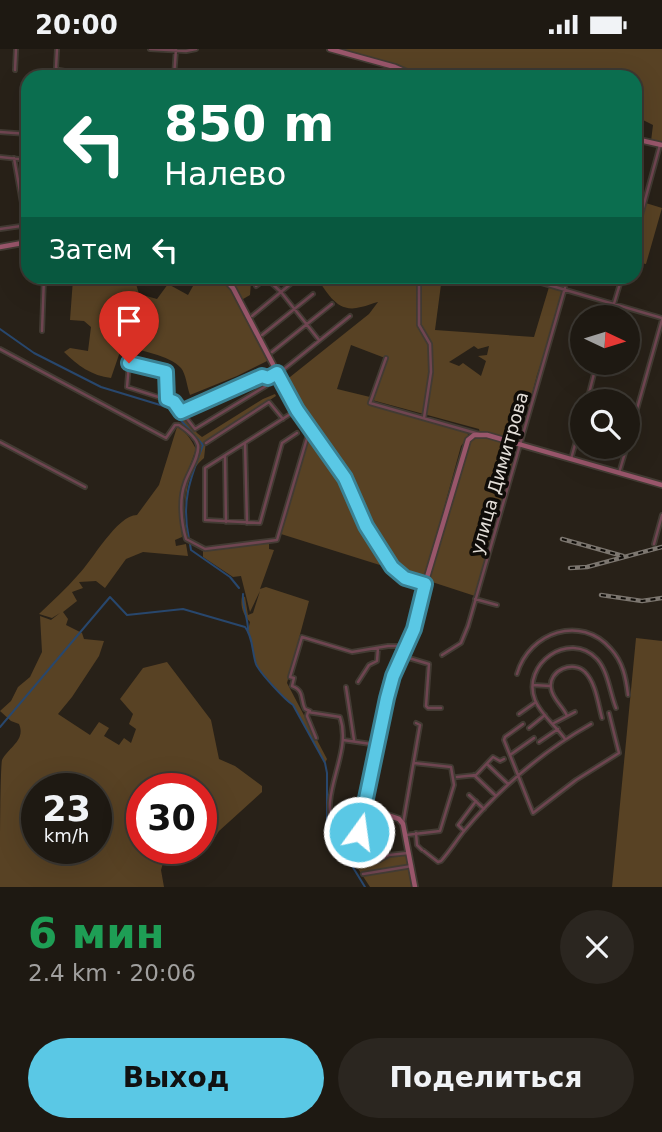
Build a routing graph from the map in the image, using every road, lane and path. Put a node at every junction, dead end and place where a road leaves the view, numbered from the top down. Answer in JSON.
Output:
{"nodes":[{"id":1,"x":16,"y":49,"type":"edge"},
{"id":2,"x":57,"y":49,"type":"edge"},
{"id":3,"x":150,"y":49,"type":"edge"},
{"id":4,"x":196,"y":49,"type":"edge"},
{"id":5,"x":330,"y":49,"type":"edge"},
{"id":6,"x":176,"y":50,"type":"edge"},
{"id":7,"x":15,"y":70,"type":"dead end"},
{"id":8,"x":62,"y":70,"type":"edge"},
{"id":9,"x":175,"y":70,"type":"edge"},
{"id":10,"x":402,"y":70,"type":"edge"},
{"id":11,"x":0,"y":132,"type":"edge"},
{"id":12,"x":21,"y":134,"type":"edge"},
{"id":13,"x":642,"y":140,"type":"edge"},
{"id":14,"x":661,"y":144,"type":"edge"},
{"id":15,"x":0,"y":157,"type":"edge"},
{"id":16,"x":14,"y":158,"type":"junction"},
{"id":17,"x":21,"y":159,"type":"edge"},
{"id":18,"x":21,"y":194,"type":"edge"},
{"id":19,"x":642,"y":212,"type":"edge"},
{"id":20,"x":21,"y":226,"type":"edge"},
{"id":21,"x":0,"y":229,"type":"edge"},
{"id":22,"x":21,"y":243,"type":"edge"},
{"id":23,"x":0,"y":247,"type":"edge"},
{"id":24,"x":44,"y":284,"type":"edge"},
{"id":25,"x":229,"y":284,"type":"edge"},
{"id":26,"x":258,"y":284,"type":"edge"},
{"id":27,"x":274,"y":284,"type":"edge"},
{"id":28,"x":291,"y":284,"type":"edge"},
{"id":29,"x":419,"y":284,"type":"edge"},
{"id":30,"x":549,"y":284,"type":"edge"},
{"id":31,"x":620,"y":284,"type":"edge"},
{"id":32,"x":256,"y":286,"type":"dead end"},
{"id":33,"x":565,"y":288,"type":"junction"},
{"id":34,"x":281,"y":292,"type":"junction"},
{"id":35,"x":313,"y":294,"type":"dead end"},
{"id":36,"x":332,"y":304,"type":"dead end"},
{"id":37,"x":613,"y":305,"type":"joint"},
{"id":38,"x":294,"y":309,"type":"junction"},
{"id":39,"x":640,"y":313,"type":"edge"},
{"id":40,"x":252,"y":316,"type":"dead end"},
{"id":41,"x":350,"y":316,"type":"dead end"},
{"id":42,"x":662,"y":319,"type":"edge"},
{"id":43,"x":306,"y":325,"type":"junction"},
{"id":44,"x":42,"y":331,"type":"dead end"},
{"id":45,"x":262,"y":335,"type":"dead end"},
{"id":46,"x":319,"y":340,"type":"junction"},
{"id":47,"x":0,"y":349,"type":"edge"},
{"id":48,"x":272,"y":352,"type":"dead end"},
{"id":49,"x":386,"y":358,"type":"dead end"},
{"id":50,"x":278,"y":374,"type":"junction"},
{"id":51,"x":268,"y":378,"type":"junction"},
{"id":52,"x":640,"y":398,"type":"edge"},
{"id":53,"x":167,"y":399,"type":"junction"},
{"id":54,"x":297,"y":410,"type":"junction"},
{"id":55,"x":181,"y":412,"type":"junction"},
{"id":56,"x":424,"y":418,"type":"junction"},
{"id":57,"x":283,"y":419,"type":"junction"},
{"id":58,"x":310,"y":428,"type":"junction"},
{"id":59,"x":468,"y":430,"type":"junction"},
{"id":60,"x":297,"y":433,"type":"dead end"},
{"id":61,"x":479,"y":434,"type":"junction"},
{"id":62,"x":471,"y":437,"type":"junction"},
{"id":63,"x":0,"y":442,"type":"edge"},
{"id":64,"x":206,"y":443,"type":"dead end"},
{"id":65,"x":245,"y":443,"type":"junction"},
{"id":66,"x":519,"y":444,"type":"junction"},
{"id":67,"x":225,"y":456,"type":"junction"},
{"id":68,"x":570,"y":459,"type":"edge"},
{"id":69,"x":571,"y":459,"type":"edge"},
{"id":70,"x":624,"y":459,"type":"edge"},
{"id":71,"x":620,"y":473,"type":"junction"},
{"id":72,"x":662,"y":485,"type":"edge"},
{"id":73,"x":85,"y":487,"type":"dead end"},
{"id":74,"x":662,"y":515,"type":"edge"},
{"id":75,"x":226,"y":523,"type":"junction"},
{"id":76,"x":247,"y":523,"type":"junction"},
{"id":77,"x":654,"y":544,"type":"dead end"},
{"id":78,"x":425,"y":584,"type":"junction"},
{"id":79,"x":475,"y":599,"type":"junction"},
{"id":80,"x":497,"y":605,"type":"dead end"},
{"id":81,"x":407,"y":646,"type":"junction"},
{"id":82,"x":378,"y":648,"type":"junction"},
{"id":83,"x":442,"y":655,"type":"dead end"},
{"id":84,"x":402,"y":656,"type":"junction"},
{"id":85,"x":517,"y":674,"type":"dead end"},
{"id":86,"x":358,"y":682,"type":"dead end"},
{"id":87,"x":533,"y":685,"type":"junction"},
{"id":88,"x":550,"y":685,"type":"junction"},
{"id":89,"x":346,"y":687,"type":"dead end"},
{"id":90,"x":628,"y":695,"type":"dead end"},
{"id":91,"x":536,"y":702,"type":"junction"},
{"id":92,"x":441,"y":708,"type":"dead end"},
{"id":93,"x":617,"y":709,"type":"dead end"},
{"id":94,"x":312,"y":711,"type":"junction"},
{"id":95,"x":575,"y":712,"type":"dead end"},
{"id":96,"x":609,"y":713,"type":"dead end"},
{"id":97,"x":519,"y":714,"type":"dead end"},
{"id":98,"x":545,"y":715,"type":"junction"},
{"id":99,"x":567,"y":716,"type":"junction"},
{"id":100,"x":601,"y":718,"type":"dead end"},
{"id":101,"x":416,"y":723,"type":"dead end"},
{"id":102,"x":554,"y":723,"type":"junction"},
{"id":103,"x":523,"y":724,"type":"dead end"},
{"id":104,"x":591,"y":724,"type":"dead end"},
{"id":105,"x":529,"y":728,"type":"dead end"},
{"id":106,"x":558,"y":729,"type":"junction"},
{"id":107,"x":316,"y":738,"type":"dead end"},
{"id":108,"x":534,"y":738,"type":"dead end"},
{"id":109,"x":565,"y":739,"type":"junction"},
{"id":110,"x":343,"y":740,"type":"junction"},
{"id":111,"x":354,"y":740,"type":"junction"},
{"id":112,"x":539,"y":742,"type":"dead end"},
{"id":113,"x":378,"y":745,"type":"junction"},
{"id":114,"x":510,"y":755,"type":"junction"},
{"id":115,"x":504,"y":759,"type":"dead end"},
{"id":116,"x":414,"y":763,"type":"junction"},
{"id":117,"x":487,"y":764,"type":"junction"},
{"id":118,"x":474,"y":775,"type":"junction"},
{"id":119,"x":518,"y":775,"type":"junction"},
{"id":120,"x":457,"y":777,"type":"dead end"},
{"id":121,"x":508,"y":783,"type":"junction"},
{"id":122,"x":469,"y":795,"type":"dead end"},
{"id":123,"x":496,"y":796,"type":"junction"},
{"id":124,"x":476,"y":801,"type":"junction"},
{"id":125,"x":367,"y":804,"type":"junction"},
{"id":126,"x":484,"y":809,"type":"junction"},
{"id":127,"x":404,"y":824,"type":"junction"},
{"id":128,"x":464,"y":831,"type":"junction"},
{"id":129,"x":416,"y":833,"type":"junction"},
{"id":130,"x":358,"y":835,"type":"dead end"},
{"id":131,"x":407,"y":835,"type":"junction"},
{"id":132,"x":409,"y":853,"type":"junction"},
{"id":133,"x":412,"y":866,"type":"junction"},
{"id":134,"x":363,"y":874,"type":"dead end"},
{"id":135,"x":415,"y":886,"type":"edge"},
{"id":136,"x":408,"y":887,"type":"edge"}],
"edges":[{"from":1,"to":7,"type":"street"},
{"from":2,"to":8,"type":"street"},
{"from":3,"to":6,"type":"street"},
{"from":4,"to":6,"type":"street"},
{"from":5,"to":10,"type":"main road"},
{"from":6,"to":9,"type":"street"},
{"from":11,"to":12,"type":"street"},
{"from":13,"to":14,"type":"main road"},
{"from":14,"to":19,"type":"street"},
{"from":15,"to":16,"type":"street"},
{"from":16,"to":17,"type":"street"},
{"from":16,"to":18,"type":"street"},
{"from":20,"to":21,"type":"street"},
{"from":22,"to":23,"type":"main road"},
{"from":24,"to":44,"type":"street"},
{"from":25,"to":50,"type":"main road"},
{"from":26,"to":32,"type":"street"},
{"from":27,"to":34,"type":"street"},
{"from":28,"to":34,"type":"street"},
{"from":29,"to":56,"type":"street"},
{"from":30,"to":33,"type":"street"},
{"from":31,"to":37,"type":"street"},
{"from":33,"to":37,"type":"street"},
{"from":33,"to":66,"type":"street","name":"улица Димитрова"},
{"from":34,"to":38,"type":"street"},
{"from":34,"to":40,"type":"street"},
{"from":35,"to":38,"type":"street"},
{"from":36,"to":43,"type":"street"},
{"from":38,"to":43,"type":"street"},
{"from":38,"to":45,"type":"street"},
{"from":39,"to":42,"type":"street"},
{"from":41,"to":46,"type":"street"},
{"from":42,"to":52,"type":"street"},
{"from":43,"to":46,"type":"street"},
{"from":43,"to":48,"type":"street"},
{"from":46,"to":50,"type":"street"},
{"from":47,"to":58,"type":"street"},
{"from":49,"to":56,"type":"street"},
{"from":50,"to":51,"type":"street"},
{"from":50,"to":54,"type":"main road"},
{"from":51,"to":55,"type":"street"},
{"from":51,"to":55,"type":"street"},
{"from":53,"to":53,"type":"street"},
{"from":53,"to":55,"type":"street"},
{"from":54,"to":57,"type":"street"},
{"from":54,"to":58,"type":"main road"},
{"from":56,"to":59,"type":"street"},
{"from":57,"to":64,"type":"street"},
{"from":57,"to":65,"type":"street"},
{"from":58,"to":78,"type":"main road"},
{"from":59,"to":61,"type":"street"},
{"from":59,"to":62,"type":"street"},
{"from":60,"to":76,"type":"street"},
{"from":61,"to":62,"type":"main road"},
{"from":61,"to":66,"type":"main road"},
{"from":62,"to":78,"type":"main road"},
{"from":63,"to":73,"type":"street"},
{"from":65,"to":67,"type":"street"},
{"from":65,"to":76,"type":"street"},
{"from":66,"to":68,"type":"main road"},
{"from":66,"to":79,"type":"street","name":"улица Димитрова"},
{"from":67,"to":75,"type":"street"},
{"from":67,"to":75,"type":"street"},
{"from":69,"to":71,"type":"main road"},
{"from":70,"to":71,"type":"street"},
{"from":71,"to":72,"type":"main road"},
{"from":74,"to":77,"type":"street"},
{"from":75,"to":76,"type":"street"},
{"from":78,"to":81,"type":"main road"},
{"from":79,"to":80,"type":"street"},
{"from":79,"to":83,"type":"street","name":"улица Димитрова"},
{"from":81,"to":82,"type":"street"},
{"from":81,"to":84,"type":"main road"},
{"from":82,"to":86,"type":"street"},
{"from":82,"to":94,"type":"street"},
{"from":84,"to":92,"type":"street"},
{"from":84,"to":113,"type":"main road"},
{"from":85,"to":90,"type":"street"},
{"from":87,"to":88,"type":"street"},
{"from":87,"to":91,"type":"street"},
{"from":87,"to":93,"type":"street"},
{"from":88,"to":99,"type":"street"},
{"from":88,"to":100,"type":"street"},
{"from":89,"to":111,"type":"street"},
{"from":91,"to":97,"type":"street"},
{"from":91,"to":98,"type":"street"},
{"from":94,"to":107,"type":"street"},
{"from":94,"to":110,"type":"street"},
{"from":95,"to":99,"type":"street"},
{"from":96,"to":119,"type":"street"},
{"from":98,"to":102,"type":"street"},
{"from":98,"to":105,"type":"street"},
{"from":99,"to":102,"type":"street"},
{"from":101,"to":116,"type":"street"},
{"from":102,"to":106,"type":"street"},
{"from":103,"to":114,"type":"street"},
{"from":104,"to":109,"type":"street"},
{"from":106,"to":109,"type":"street"},
{"from":106,"to":112,"type":"street"},
{"from":108,"to":114,"type":"street"},
{"from":109,"to":119,"type":"street"},
{"from":110,"to":111,"type":"street"},
{"from":110,"to":132,"type":"street"},
{"from":111,"to":113,"type":"street"},
{"from":113,"to":125,"type":"main road"},
{"from":114,"to":119,"type":"street"},
{"from":115,"to":117,"type":"street"},
{"from":116,"to":127,"type":"street"},
{"from":116,"to":129,"type":"street"},
{"from":117,"to":118,"type":"street"},
{"from":117,"to":121,"type":"street"},
{"from":118,"to":120,"type":"street"},
{"from":118,"to":123,"type":"street"},
{"from":119,"to":121,"type":"street"},
{"from":121,"to":123,"type":"street"},
{"from":122,"to":124,"type":"street"},
{"from":123,"to":126,"type":"street"},
{"from":124,"to":126,"type":"street"},
{"from":124,"to":128,"type":"street"},
{"from":125,"to":127,"type":"main road"},
{"from":125,"to":130,"type":"street"},
{"from":126,"to":128,"type":"street"},
{"from":127,"to":131,"type":"main road"},
{"from":128,"to":129,"type":"street"},
{"from":129,"to":131,"type":"street"},
{"from":131,"to":132,"type":"main road"},
{"from":132,"to":133,"type":"main road"},
{"from":133,"to":134,"type":"street"},
{"from":133,"to":135,"type":"main road"},
{"from":135,"to":136,"type":"street"}]}
